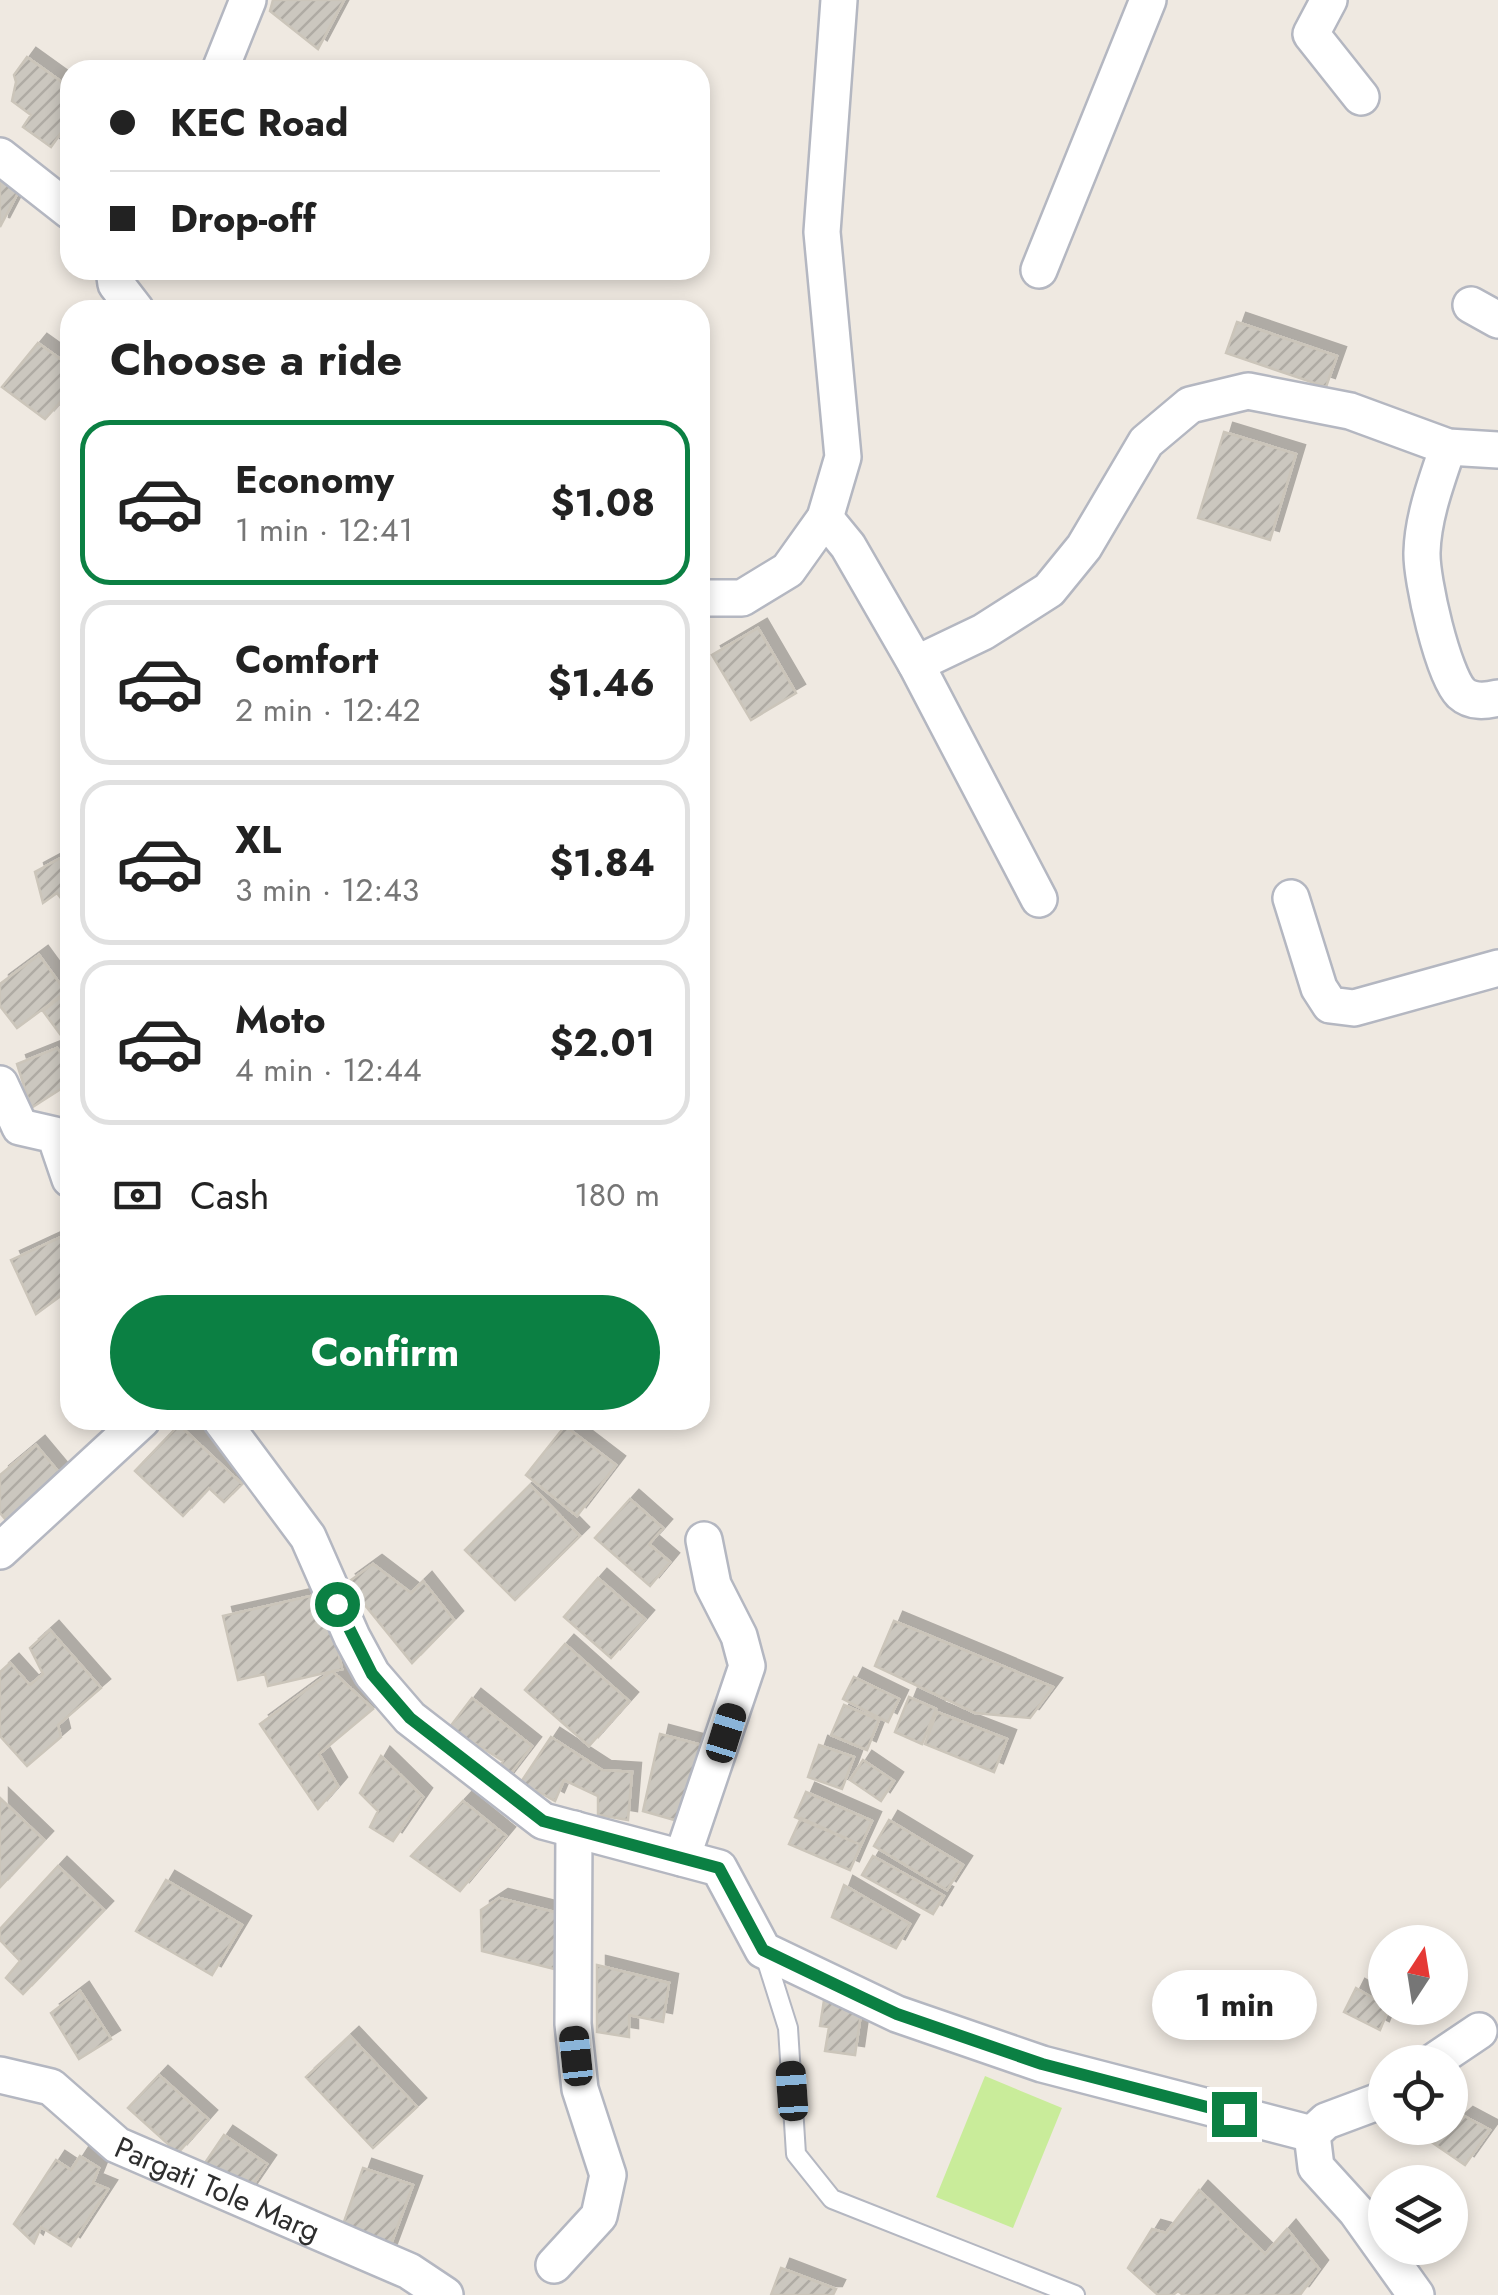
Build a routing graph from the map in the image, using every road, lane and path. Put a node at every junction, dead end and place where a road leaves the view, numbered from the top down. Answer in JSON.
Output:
{"nodes":[{"id":1,"x":248,"y":0,"type":"edge"},
{"id":2,"x":839,"y":0,"type":"edge"},
{"id":3,"x":1148,"y":0,"type":"edge"},
{"id":4,"x":1329,"y":0,"type":"edge"},
{"id":5,"x":224,"y":60,"type":"edge"},
{"id":6,"x":1361,"y":96,"type":"dead end"},
{"id":7,"x":0,"y":156,"type":"edge"},
{"id":8,"x":60,"y":203,"type":"edge"},
{"id":9,"x":1039,"y":270,"type":"dead end"},
{"id":10,"x":1448,"y":446,"type":"junction"},
{"id":11,"x":1498,"y":450,"type":"edge"},
{"id":12,"x":824,"y":518,"type":"junction"},
{"id":13,"x":710,"y":598,"type":"edge"},
{"id":14,"x":916,"y":664,"type":"junction"},
{"id":15,"x":1498,"y":698,"type":"edge"},
{"id":16,"x":1291,"y":898,"type":"dead end"},
{"id":17,"x":1039,"y":899,"type":"dead end"},
{"id":18,"x":1498,"y":968,"type":"edge"},
{"id":19,"x":0,"y":1084,"type":"edge"},
{"id":20,"x":60,"y":1152,"type":"edge"},
{"id":21,"x":131,"y":1430,"type":"edge"},
{"id":22,"x":228,"y":1430,"type":"edge"},
{"id":23,"x":704,"y":1540,"type":"dead end"},
{"id":24,"x":0,"y":1551,"type":"edge"},
{"id":25,"x":574,"y":1829,"type":"junction"},
{"id":26,"x":682,"y":1858,"type":"junction"},
{"id":27,"x":763,"y":1950,"type":"junction"},
{"id":28,"x":1479,"y":2031,"type":"dead end"},
{"id":29,"x":1458,"y":2045,"type":"edge"},
{"id":30,"x":0,"y":2075,"type":"edge"},
{"id":31,"x":1368,"y":2105,"type":"edge"},
{"id":32,"x":1312,"y":2134,"type":"junction"},
{"id":33,"x":554,"y":2264,"type":"dead end"},
{"id":34,"x":445,"y":2295,"type":"edge"},
{"id":35,"x":1075,"y":2295,"type":"edge"},
{"id":36,"x":1416,"y":2295,"type":"edge"}],
"edges":[{"from":1,"to":5,"type":"street"},
{"from":2,"to":12,"type":"street"},
{"from":3,"to":9,"type":"street"},
{"from":4,"to":6,"type":"street"},
{"from":7,"to":8,"type":"street"},
{"from":10,"to":11,"type":"street"},
{"from":10,"to":14,"type":"street"},
{"from":10,"to":15,"type":"street"},
{"from":12,"to":13,"type":"street"},
{"from":12,"to":14,"type":"street"},
{"from":14,"to":17,"type":"street"},
{"from":16,"to":18,"type":"street"},
{"from":19,"to":20,"type":"street"},
{"from":21,"to":24,"type":"street"},
{"from":22,"to":25,"type":"street"},
{"from":23,"to":26,"type":"street"},
{"from":25,"to":26,"type":"street"},
{"from":25,"to":33,"type":"street"},
{"from":26,"to":27,"type":"street"},
{"from":27,"to":32,"type":"street"},
{"from":27,"to":35,"type":"lane"},
{"from":28,"to":29,"type":"street"},
{"from":30,"to":34,"type":"street","name":"Pargati Tole Marg"},
{"from":31,"to":32,"type":"street"},
{"from":32,"to":36,"type":"street"}]}
